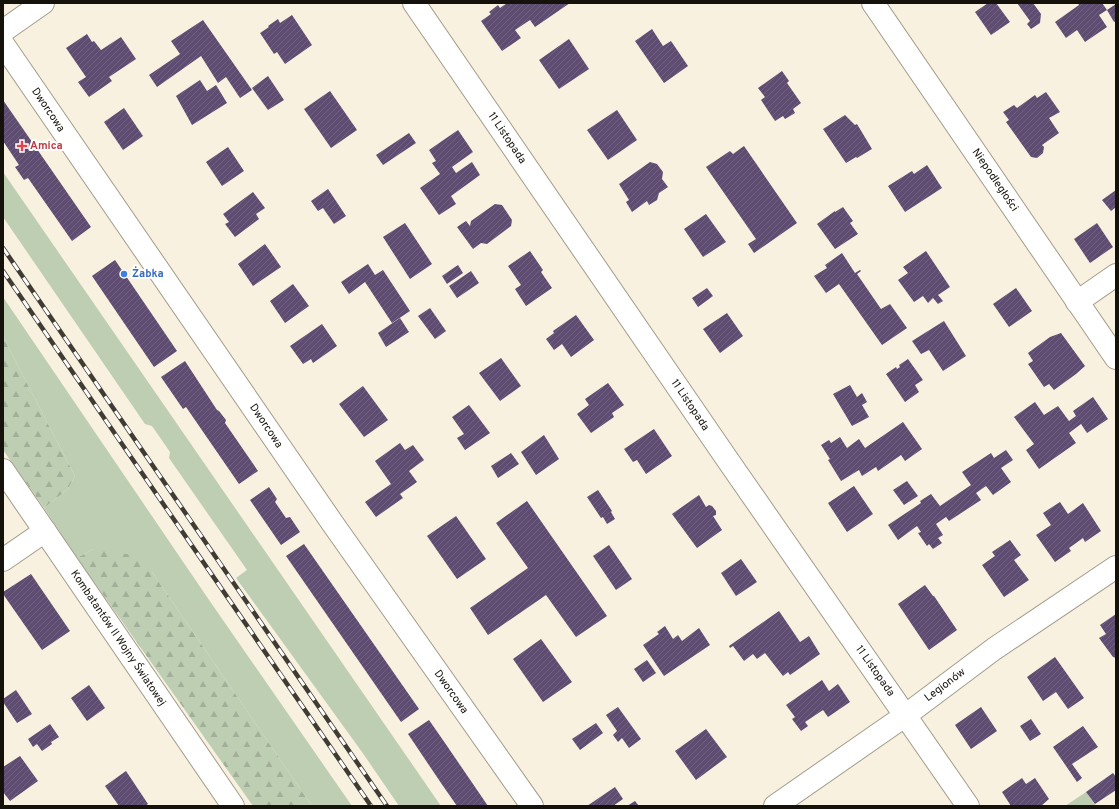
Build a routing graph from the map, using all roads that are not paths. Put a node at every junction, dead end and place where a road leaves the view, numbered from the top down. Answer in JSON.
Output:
{"nodes":[{"id":1,"x":43,"y":3,"type":"edge"},
{"id":2,"x":414,"y":3,"type":"edge"},
{"id":3,"x":873,"y":3,"type":"edge"},
{"id":4,"x":3,"y":31,"type":"edge"},
{"id":5,"x":3,"y":44,"type":"edge"},
{"id":6,"x":1116,"y":275,"type":"edge"},
{"id":7,"x":1077,"y":302,"type":"junction"},
{"id":8,"x":1116,"y":358,"type":"edge"},
{"id":9,"x":3,"y":470,"type":"edge"},
{"id":10,"x":45,"y":531,"type":"junction"},
{"id":11,"x":3,"y":560,"type":"edge"},
{"id":12,"x":1116,"y":567,"type":"edge"},
{"id":13,"x":906,"y":715,"type":"junction"},
{"id":14,"x":233,"y":806,"type":"edge"},
{"id":15,"x":532,"y":806,"type":"edge"},
{"id":16,"x":775,"y":806,"type":"edge"},
{"id":17,"x":968,"y":806,"type":"edge"}],
"edges":[{"from":1,"to":4,"type":"street"},
{"from":2,"to":13,"type":"street","name":"11 Listopada"},
{"from":3,"to":7,"type":"street","name":"Niepodległości"},
{"from":5,"to":15,"type":"street","name":"Dworcowa"},
{"from":6,"to":7,"type":"street"},
{"from":7,"to":8,"type":"street","name":"Niepodległości"},
{"from":9,"to":10,"type":"street","name":"Kombatantów II Wojny Światowej"},
{"from":10,"to":11,"type":"street"},
{"from":10,"to":14,"type":"street","name":"Kombatantów II Wojny Światowej"},
{"from":12,"to":13,"type":"street","name":"Legionów"},
{"from":13,"to":16,"type":"street","name":"Legionów"},
{"from":13,"to":17,"type":"street","name":"11 Listopada"}]}
